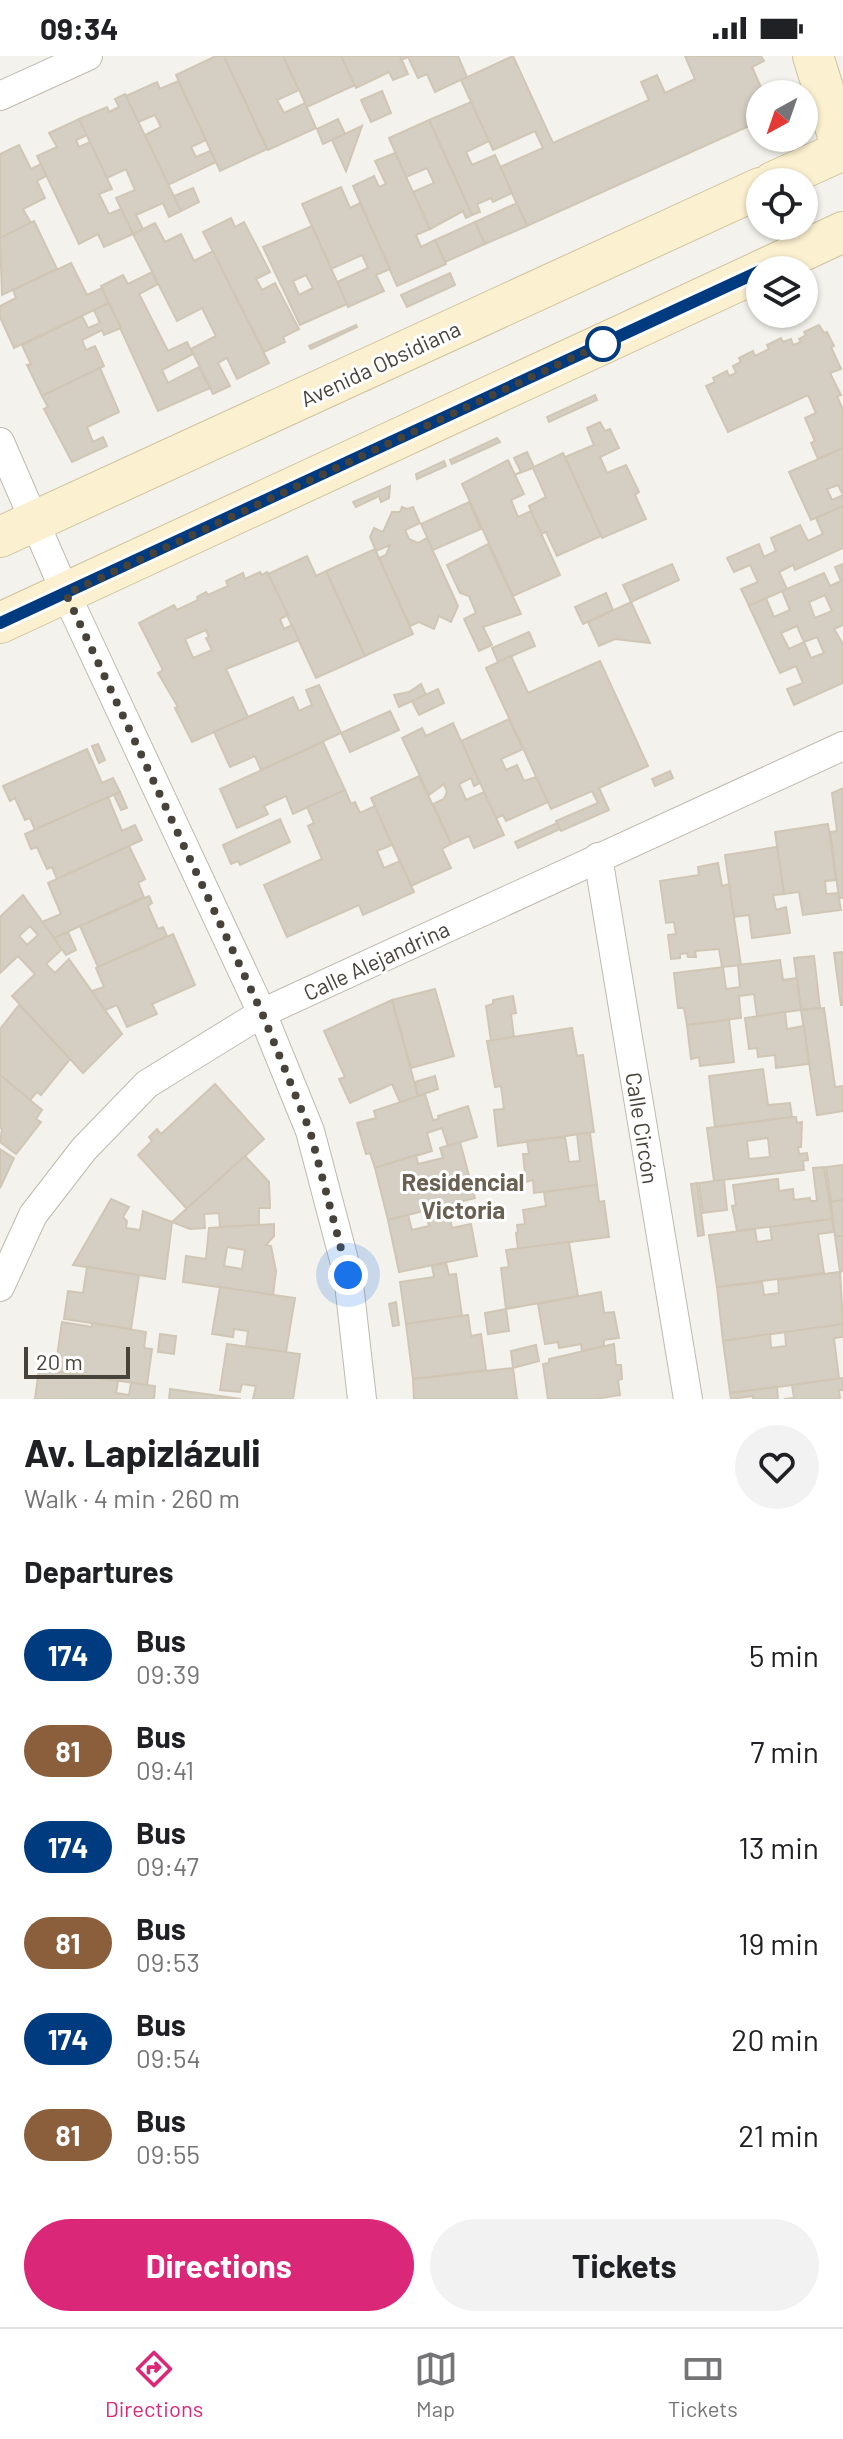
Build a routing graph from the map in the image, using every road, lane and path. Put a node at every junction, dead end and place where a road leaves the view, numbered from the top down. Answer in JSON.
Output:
{"nodes":[{"id":1,"x":88,"y":56,"type":"edge"},
{"id":2,"x":813,"y":56,"type":"edge"},
{"id":3,"x":0,"y":96,"type":"edge"},
{"id":4,"x":843,"y":151,"type":"edge"},
{"id":5,"x":805,"y":168,"type":"edge"},
{"id":6,"x":746,"y":194,"type":"edge"},
{"id":7,"x":843,"y":232,"type":"edge"},
{"id":8,"x":791,"y":256,"type":"edge"},
{"id":9,"x":746,"y":277,"type":"edge"},
{"id":10,"x":0,"y":442,"type":"edge"},
{"id":11,"x":17,"y":530,"type":"edge"},
{"id":12,"x":66,"y":594,"type":"junction"},
{"id":13,"x":0,"y":623,"type":"edge"},
{"id":14,"x":843,"y":746,"type":"edge"},
{"id":15,"x":598,"y":857,"type":"junction"},
{"id":16,"x":262,"y":1013,"type":"junction"},
{"id":17,"x":0,"y":1287,"type":"edge"},
{"id":18,"x":362,"y":1399,"type":"edge"},
{"id":19,"x":688,"y":1399,"type":"edge"}],
"edges":[{"from":1,"to":3,"type":"street"},
{"from":2,"to":4,"type":"street"},
{"from":4,"to":5,"type":"street"},
{"from":6,"to":11,"type":"street","name":"Avenida Obsidiana"},
{"from":7,"to":8,"type":"street"},
{"from":9,"to":12,"type":"street"},
{"from":10,"to":11,"type":"street"},
{"from":11,"to":12,"type":"street"},
{"from":12,"to":13,"type":"street"},
{"from":12,"to":16,"type":"street"},
{"from":14,"to":15,"type":"street","name":"Calle Alejandrina"},
{"from":15,"to":16,"type":"street","name":"Calle Alejandrina"},
{"from":15,"to":19,"type":"street","name":"Calle Circón"},
{"from":16,"to":17,"type":"street","name":"Calle Alejandrina"},
{"from":16,"to":18,"type":"street"}]}
